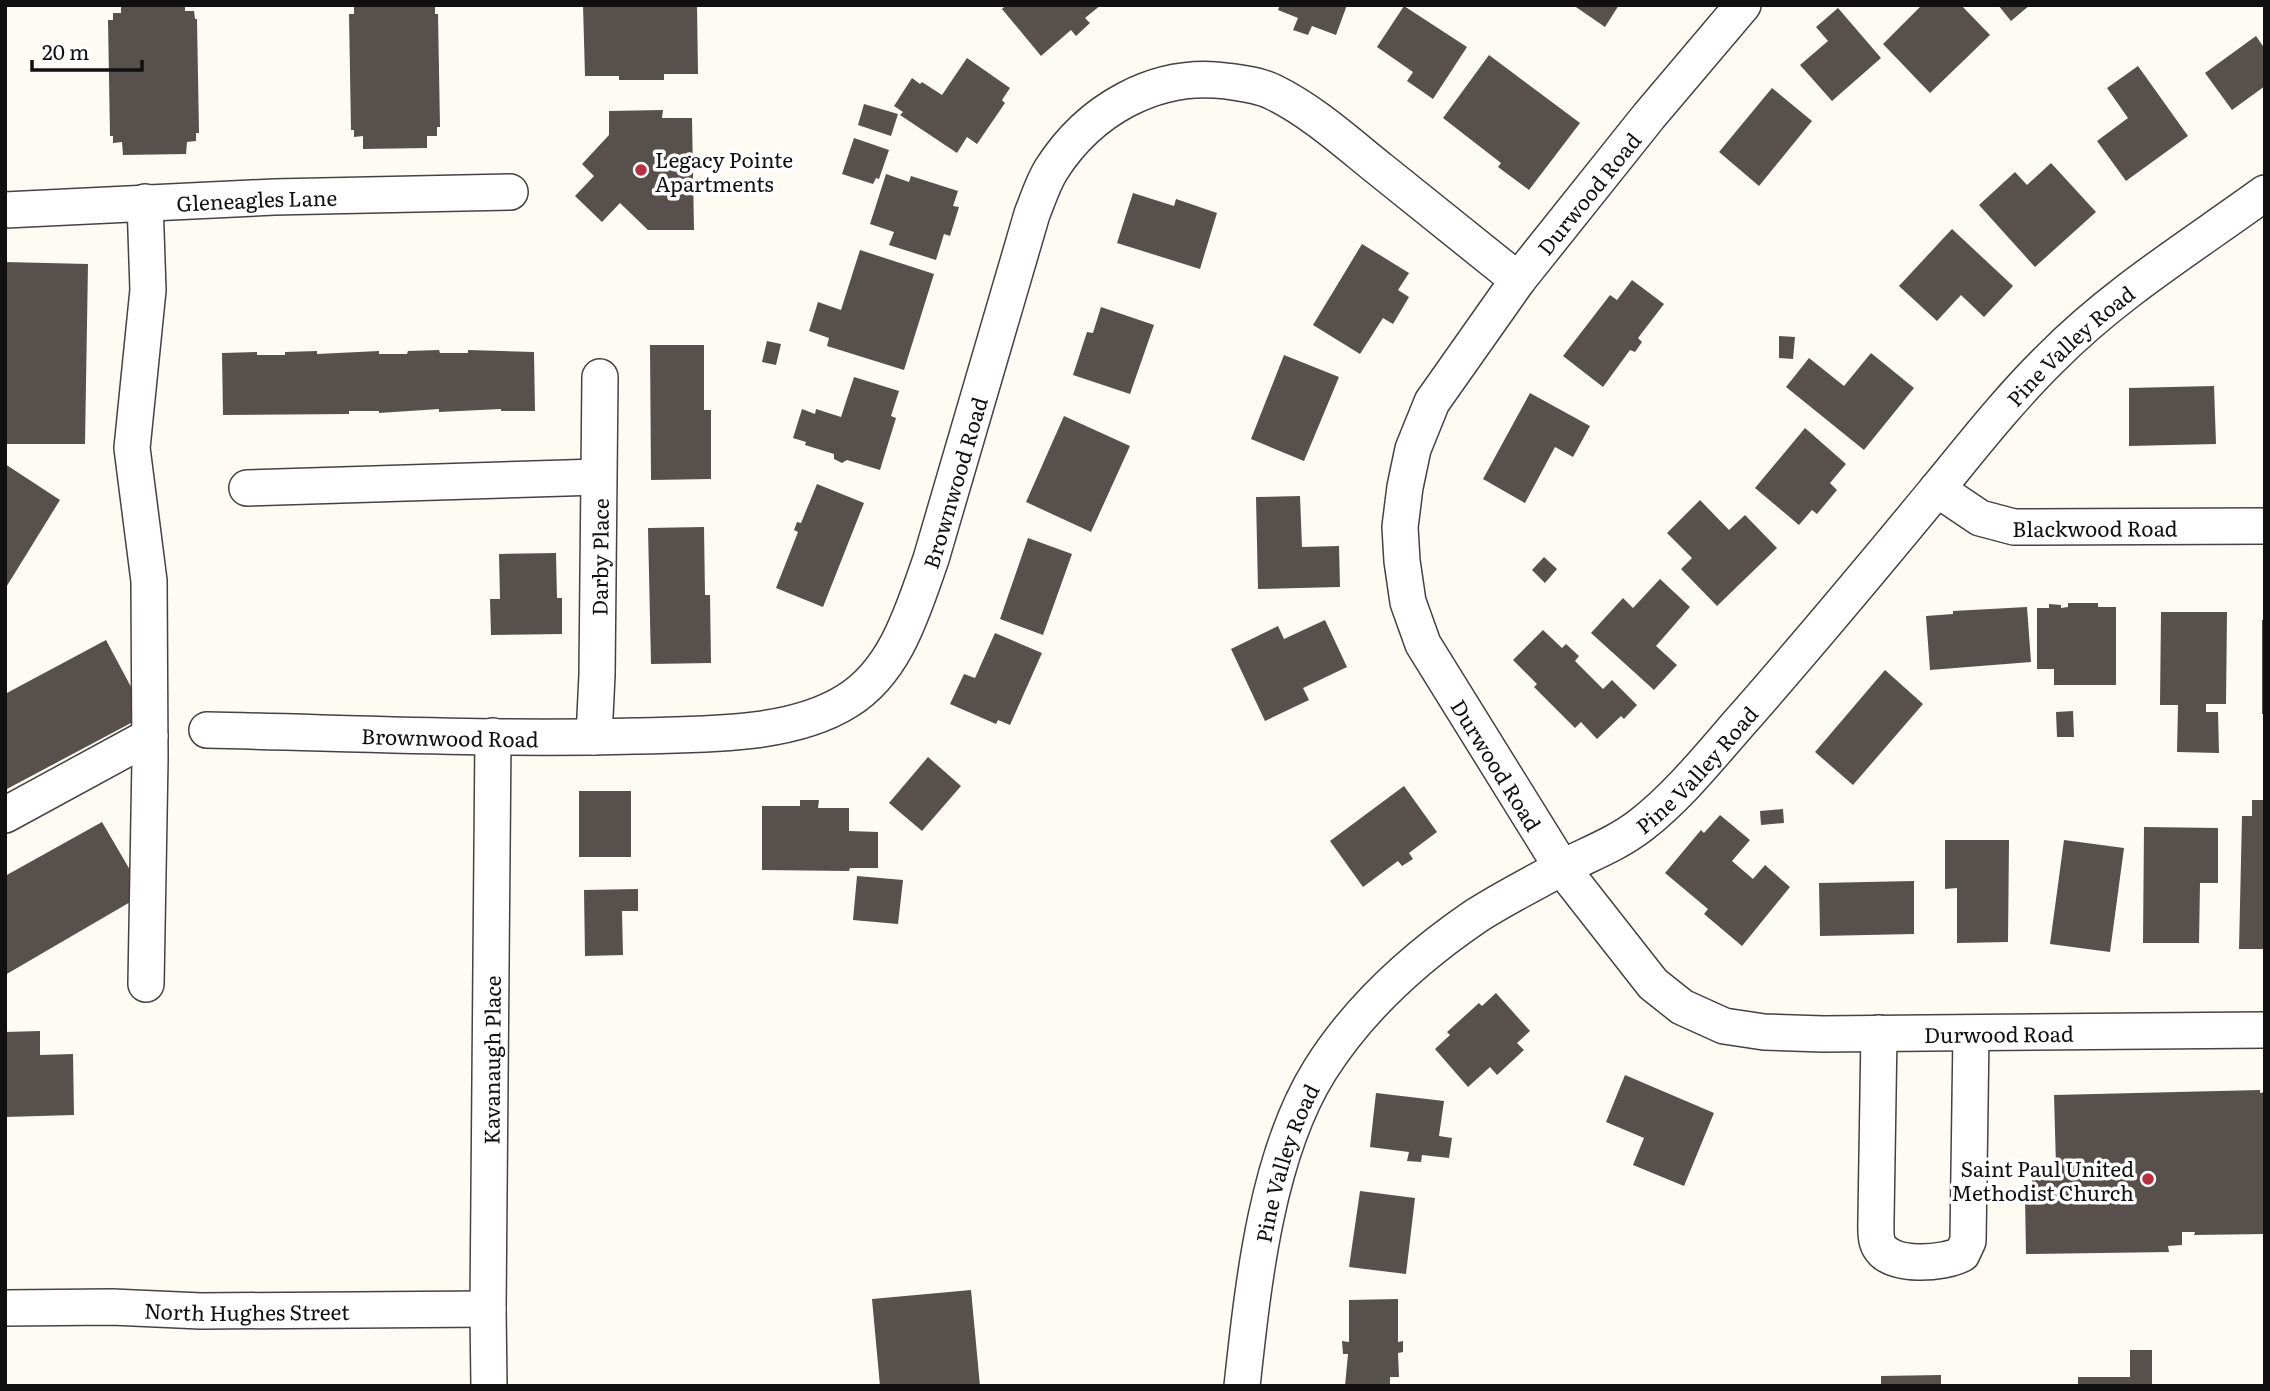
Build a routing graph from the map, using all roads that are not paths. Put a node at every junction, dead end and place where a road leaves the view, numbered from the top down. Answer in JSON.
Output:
{"nodes":[{"id":1,"x":1743,"y":5,"type":"edge"},
{"id":2,"x":510,"y":192,"type":"dead end"},
{"id":3,"x":2265,"y":194,"type":"edge"},
{"id":4,"x":145,"y":202,"type":"junction"},
{"id":5,"x":5,"y":210,"type":"edge"},
{"id":6,"x":1518,"y":280,"type":"junction"},
{"id":7,"x":600,"y":377,"type":"dead end"},
{"id":8,"x":598,"y":477,"type":"junction"},
{"id":9,"x":247,"y":488,"type":"dead end"},
{"id":10,"x":1937,"y":489,"type":"junction"},
{"id":11,"x":2265,"y":526,"type":"edge"},
{"id":12,"x":207,"y":730,"type":"dead end"},
{"id":13,"x":150,"y":736,"type":"junction"},
{"id":14,"x":494,"y":736,"type":"junction"},
{"id":15,"x":594,"y":737,"type":"junction"},
{"id":16,"x":5,"y":815,"type":"edge"},
{"id":17,"x":1562,"y":868,"type":"junction"},
{"id":18,"x":146,"y":984,"type":"dead end"},
{"id":19,"x":2265,"y":1030,"type":"edge"},
{"id":20,"x":1879,"y":1033,"type":"junction"},
{"id":21,"x":1971,"y":1034,"type":"junction"},
{"id":22,"x":5,"y":1308,"type":"edge"},
{"id":23,"x":488,"y":1310,"type":"junction"},
{"id":24,"x":489,"y":1386,"type":"edge"},
{"id":25,"x":1241,"y":1386,"type":"edge"}],
"edges":[{"from":1,"to":6,"type":"street","name":"Durwood Road"},
{"from":2,"to":4,"type":"street","name":"Gleneagles Lane"},
{"from":3,"to":10,"type":"street","name":"Pine Valley Road"},
{"from":4,"to":5,"type":"street","name":"Gleneagles Lane"},
{"from":4,"to":13,"type":"street"},
{"from":6,"to":15,"type":"street","name":"Brownwood Road"},
{"from":6,"to":17,"type":"street","name":"Durwood Road"},
{"from":7,"to":8,"type":"street","name":"Darby Place"},
{"from":8,"to":9,"type":"street"},
{"from":8,"to":15,"type":"street","name":"Darby Place"},
{"from":10,"to":11,"type":"street","name":"Blackwood Road"},
{"from":10,"to":17,"type":"street","name":"Pine Valley Road"},
{"from":12,"to":14,"type":"street","name":"Brownwood Road"},
{"from":13,"to":16,"type":"street"},
{"from":13,"to":18,"type":"street"},
{"from":14,"to":15,"type":"street","name":"Brownwood Road"},
{"from":14,"to":23,"type":"street","name":"Kavanaugh Place"},
{"from":17,"to":20,"type":"street","name":"Durwood Road"},
{"from":17,"to":25,"type":"street","name":"Pine Valley Road"},
{"from":19,"to":21,"type":"street","name":"Durwood Road"},
{"from":20,"to":21,"type":"street","name":"Durwood Road"},
{"from":20,"to":21,"type":"street"},
{"from":22,"to":23,"type":"street","name":"North Hughes Street"},
{"from":23,"to":24,"type":"street","name":"Kavanaugh Place"}]}
